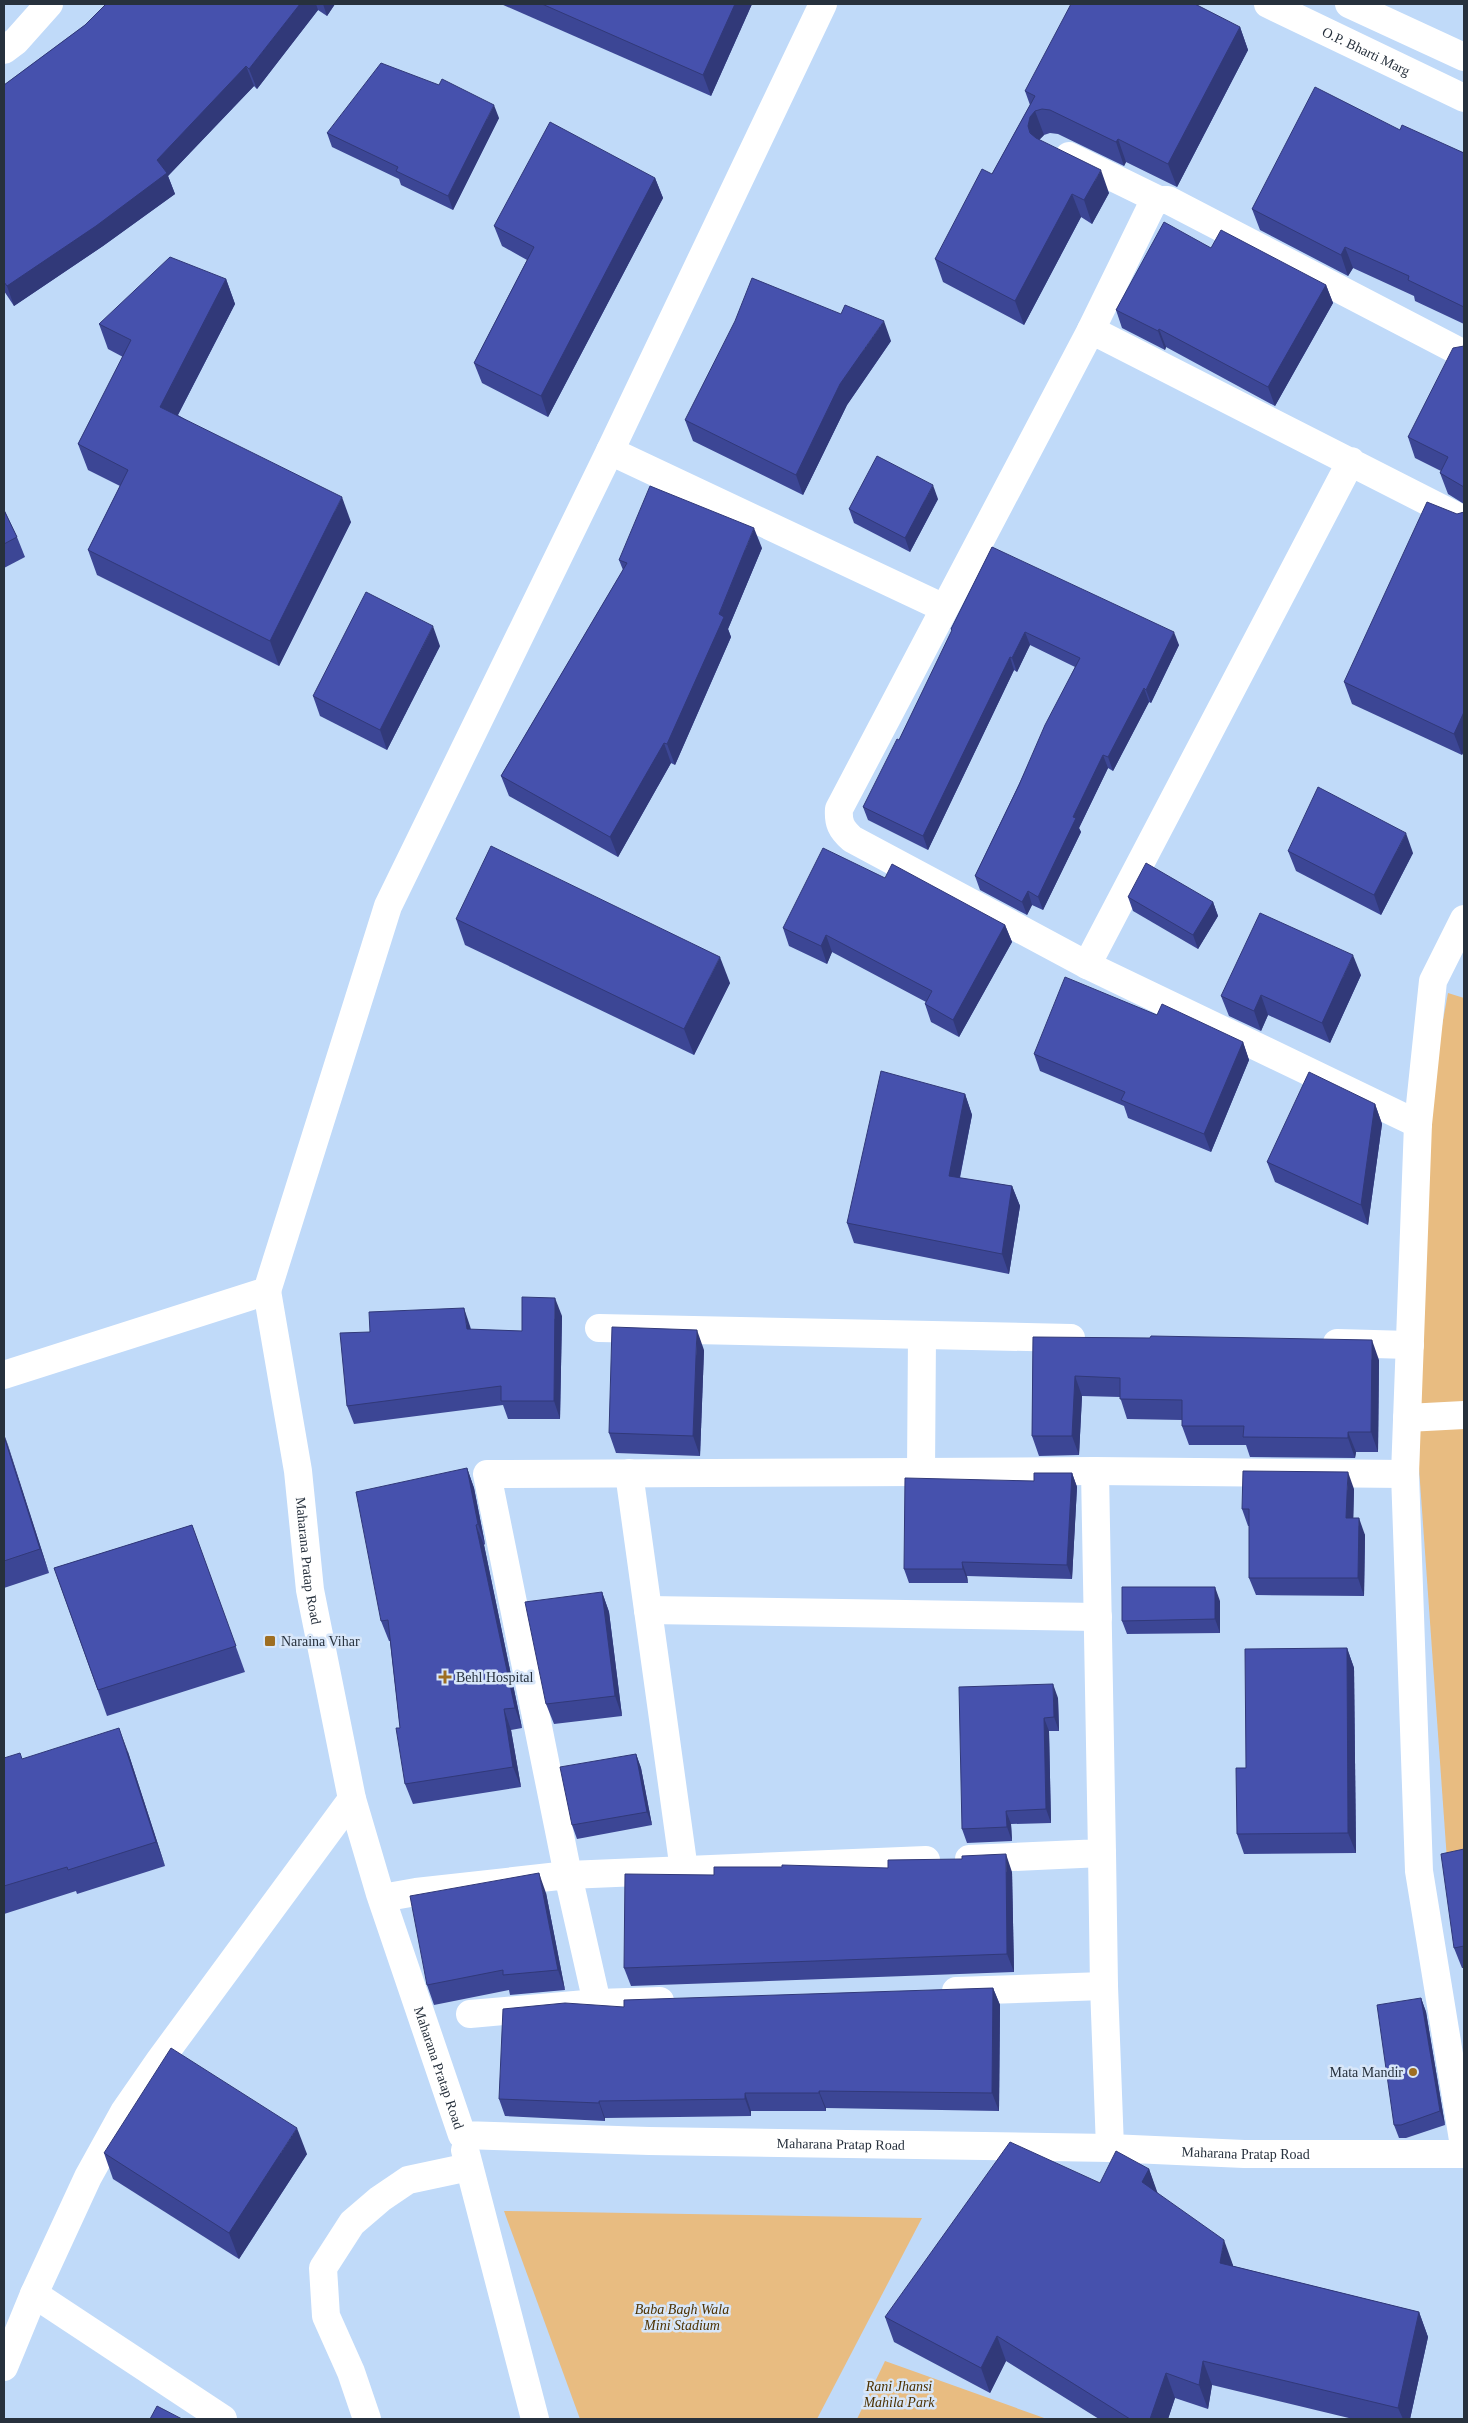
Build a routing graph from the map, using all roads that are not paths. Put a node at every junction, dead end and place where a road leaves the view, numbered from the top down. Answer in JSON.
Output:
{"nodes":[{"id":1,"x":49,"y":4,"type":"edge"},
{"id":2,"x":823,"y":4,"type":"edge"},
{"id":3,"x":1268,"y":4,"type":"edge"},
{"id":4,"x":1349,"y":4,"type":"edge"},
{"id":5,"x":4,"y":50,"type":"edge"},
{"id":6,"x":1464,"y":57,"type":"edge"},
{"id":7,"x":1464,"y":98,"type":"edge"},
{"id":8,"x":1052,"y":148,"type":"edge"},
{"id":9,"x":1160,"y":200,"type":"junction"},
{"id":10,"x":1091,"y":330,"type":"junction"},
{"id":11,"x":1464,"y":354,"type":"edge"},
{"id":12,"x":610,"y":451,"type":"junction"},
{"id":13,"x":1351,"y":461,"type":"junction"},
{"id":14,"x":1464,"y":520,"type":"edge"},
{"id":15,"x":944,"y":608,"type":"junction"},
{"id":16,"x":1464,"y":919,"type":"edge"},
{"id":17,"x":1087,"y":966,"type":"junction"},
{"id":18,"x":1418,"y":1124,"type":"junction"},
{"id":19,"x":267,"y":1291,"type":"junction"},
{"id":20,"x":599,"y":1328,"type":"dead end"},
{"id":21,"x":922,"y":1335,"type":"junction"},
{"id":22,"x":1100,"y":1339,"type":"edge"},
{"id":23,"x":1308,"y":1343,"type":"edge"},
{"id":24,"x":1410,"y":1345,"type":"junction"},
{"id":25,"x":4,"y":1376,"type":"edge"},
{"id":26,"x":1464,"y":1415,"type":"edge"},
{"id":27,"x":1407,"y":1418,"type":"junction"},
{"id":28,"x":1095,"y":1471,"type":"junction"},
{"id":29,"x":921,"y":1472,"type":"junction"},
{"id":30,"x":629,"y":1473,"type":"junction"},
{"id":31,"x":1405,"y":1474,"type":"junction"},
{"id":32,"x":648,"y":1610,"type":"junction"},
{"id":33,"x":1098,"y":1617,"type":"junction"},
{"id":34,"x":352,"y":1799,"type":"junction"},
{"id":35,"x":1102,"y":1853,"type":"junction"},
{"id":36,"x":684,"y":1870,"type":"junction"},
{"id":37,"x":568,"y":1875,"type":"junction"},
{"id":38,"x":382,"y":1898,"type":"junction"},
{"id":39,"x":1104,"y":1986,"type":"junction"},
{"id":40,"x":935,"y":1991,"type":"edge"},
{"id":41,"x":687,"y":2000,"type":"edge"},
{"id":42,"x":597,"y":2003,"type":"junction"},
{"id":43,"x":470,"y":2014,"type":"dead end"},
{"id":44,"x":462,"y":2135,"type":"junction"},
{"id":45,"x":1464,"y":2146,"type":"edge"},
{"id":46,"x":1110,"y":2148,"type":"junction"},
{"id":47,"x":1464,"y":2154,"type":"edge"},
{"id":48,"x":469,"y":2167,"type":"junction"},
{"id":49,"x":34,"y":2294,"type":"junction"},
{"id":50,"x":4,"y":2367,"type":"edge"},
{"id":51,"x":223,"y":2419,"type":"edge"},
{"id":52,"x":367,"y":2419,"type":"edge"},
{"id":53,"x":535,"y":2419,"type":"edge"}],
"edges":[{"from":1,"to":5,"type":"street"},
{"from":2,"to":12,"type":"street"},
{"from":3,"to":7,"type":"street","name":"O.P. Bharti Marg"},
{"from":4,"to":6,"type":"street"},
{"from":8,"to":9,"type":"street"},
{"from":9,"to":10,"type":"street"},
{"from":9,"to":11,"type":"street"},
{"from":10,"to":13,"type":"street"},
{"from":10,"to":15,"type":"street"},
{"from":12,"to":15,"type":"street"},
{"from":12,"to":19,"type":"street"},
{"from":13,"to":14,"type":"street"},
{"from":13,"to":17,"type":"street"},
{"from":15,"to":17,"type":"street"},
{"from":16,"to":18,"type":"street"},
{"from":17,"to":18,"type":"street"},
{"from":18,"to":24,"type":"street"},
{"from":19,"to":25,"type":"street"},
{"from":19,"to":34,"type":"street","name":"Maharana Pratap Road"},
{"from":20,"to":21,"type":"street"},
{"from":21,"to":22,"type":"street"},
{"from":21,"to":29,"type":"street"},
{"from":23,"to":24,"type":"street"},
{"from":24,"to":27,"type":"street"},
{"from":26,"to":27,"type":"street"},
{"from":27,"to":31,"type":"street"},
{"from":28,"to":29,"type":"street"},
{"from":28,"to":31,"type":"street"},
{"from":28,"to":33,"type":"street"},
{"from":29,"to":30,"type":"street"},
{"from":30,"to":32,"type":"street"},
{"from":30,"to":37,"type":"street"},
{"from":31,"to":45,"type":"street"},
{"from":32,"to":33,"type":"street"},
{"from":32,"to":36,"type":"street"},
{"from":33,"to":35,"type":"street"},
{"from":34,"to":38,"type":"street","name":"Maharana Pratap Road"},
{"from":34,"to":49,"type":"street"},
{"from":35,"to":36,"type":"street"},
{"from":35,"to":39,"type":"street"},
{"from":36,"to":37,"type":"street"},
{"from":37,"to":38,"type":"street"},
{"from":37,"to":42,"type":"street"},
{"from":38,"to":44,"type":"street","name":"Maharana Pratap Road"},
{"from":39,"to":40,"type":"street"},
{"from":39,"to":46,"type":"street"},
{"from":41,"to":42,"type":"street"},
{"from":42,"to":43,"type":"street"},
{"from":44,"to":46,"type":"street","name":"Maharana Pratap Road"},
{"from":44,"to":48,"type":"street"},
{"from":46,"to":47,"type":"street","name":"Maharana Pratap Road"},
{"from":48,"to":52,"type":"street"},
{"from":48,"to":53,"type":"street"},
{"from":49,"to":50,"type":"street"},
{"from":49,"to":51,"type":"street"}]}
